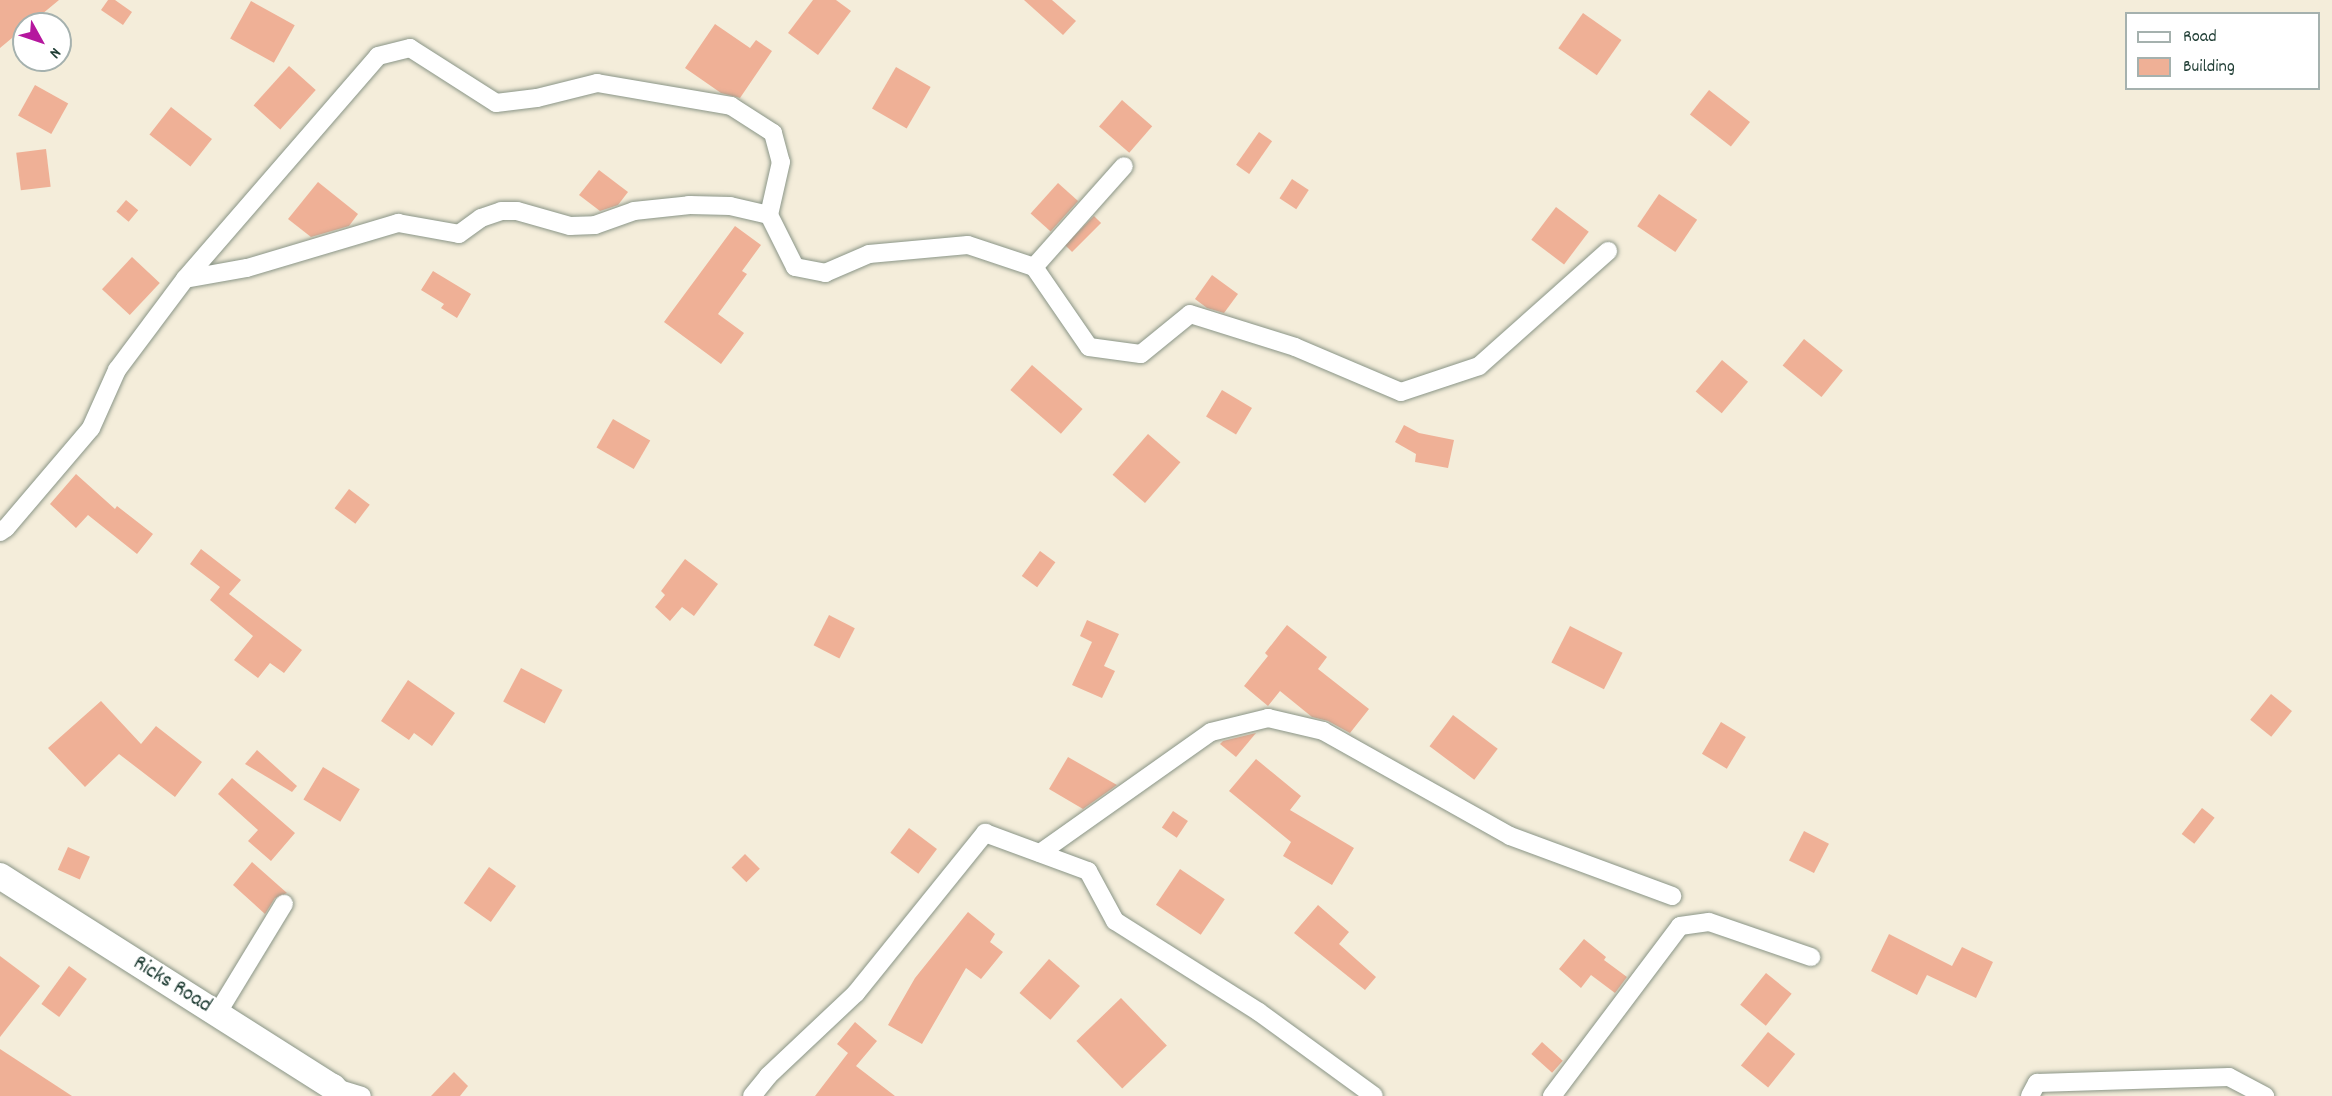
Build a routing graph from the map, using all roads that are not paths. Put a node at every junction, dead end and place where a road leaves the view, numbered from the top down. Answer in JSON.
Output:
{"nodes":[{"id":1,"x":1124,"y":166,"type":"dead end"},
{"id":2,"x":769,"y":215,"type":"junction"},
{"id":3,"x":1608,"y":251,"type":"dead end"},
{"id":4,"x":1034,"y":267,"type":"junction"},
{"id":5,"x":185,"y":279,"type":"junction"},
{"id":6,"x":0,"y":532,"type":"edge"},
{"id":7,"x":1040,"y":853,"type":"junction"},
{"id":8,"x":0,"y":876,"type":"edge"},
{"id":9,"x":1672,"y":896,"type":"dead end"},
{"id":10,"x":284,"y":904,"type":"dead end"},
{"id":11,"x":1810,"y":957,"type":"dead end"},
{"id":12,"x":217,"y":1014,"type":"junction"},
{"id":13,"x":337,"y":1091,"type":"edge"},
{"id":14,"x":362,"y":1096,"type":"edge"},
{"id":15,"x":752,"y":1096,"type":"edge"},
{"id":16,"x":1374,"y":1096,"type":"edge"},
{"id":17,"x":1552,"y":1096,"type":"edge"},
{"id":18,"x":2030,"y":1096,"type":"edge"},
{"id":19,"x":2265,"y":1096,"type":"edge"}],
"edges":[{"from":1,"to":4,"type":"street"},
{"from":2,"to":4,"type":"street"},
{"from":2,"to":5,"type":"street"},
{"from":2,"to":5,"type":"street"},
{"from":3,"to":4,"type":"street"},
{"from":5,"to":6,"type":"street"},
{"from":7,"to":9,"type":"street"},
{"from":7,"to":15,"type":"street"},
{"from":7,"to":16,"type":"street"},
{"from":8,"to":12,"type":"street","name":"Ricks Road"},
{"from":10,"to":12,"type":"street"},
{"from":11,"to":17,"type":"street"},
{"from":12,"to":13,"type":"street","name":"Ricks Road"},
{"from":13,"to":14,"type":"street"},
{"from":18,"to":19,"type":"street"}]}
